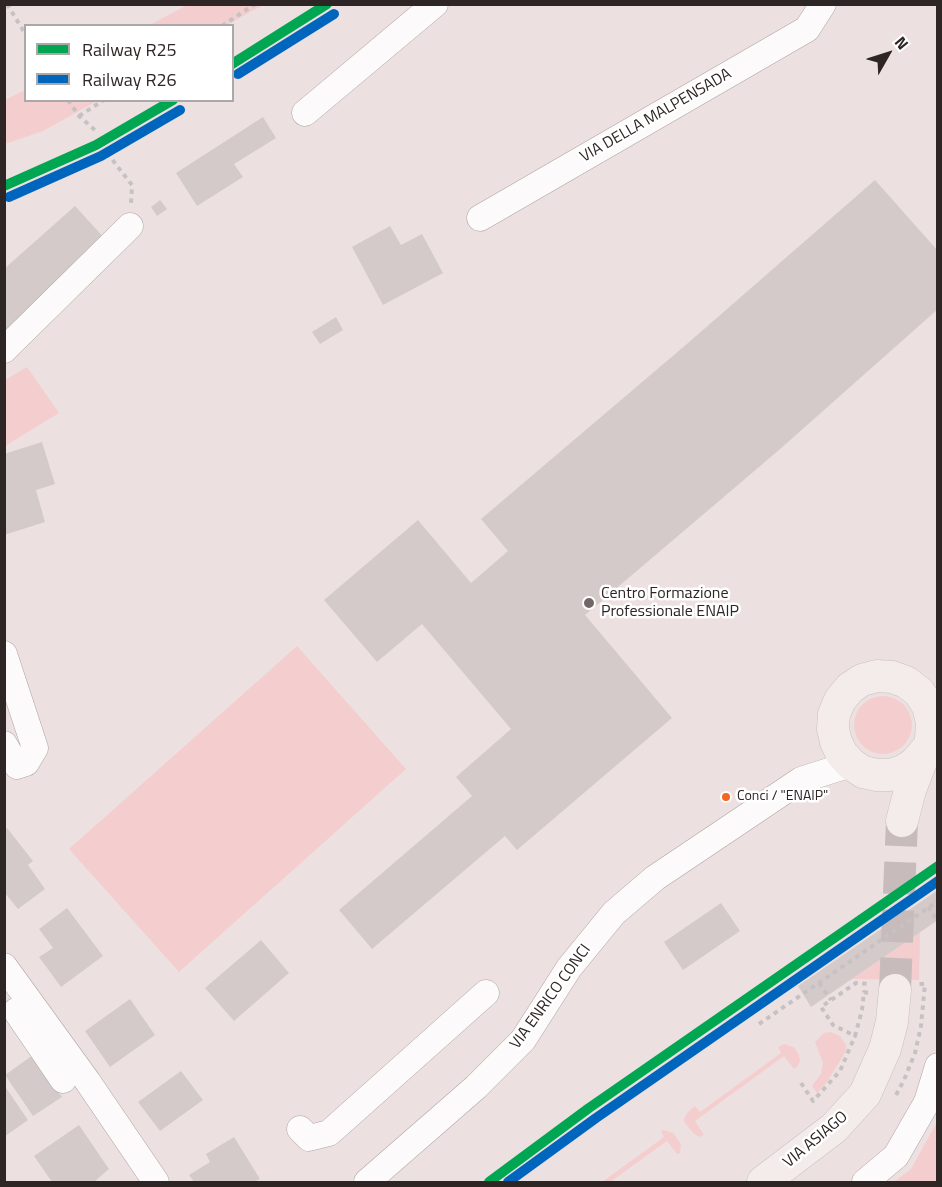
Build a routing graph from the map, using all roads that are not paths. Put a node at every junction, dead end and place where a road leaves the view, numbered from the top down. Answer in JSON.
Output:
{"nodes":[{"id":1,"x":435,"y":4,"type":"edge"},
{"id":2,"x":823,"y":4,"type":"edge"},
{"id":3,"x":305,"y":113,"type":"dead end"},
{"id":4,"x":480,"y":218,"type":"dead end"},
{"id":5,"x":130,"y":226,"type":"road end"},
{"id":6,"x":4,"y":350,"type":"edge"},
{"id":7,"x":4,"y":654,"type":"edge"},
{"id":8,"x":938,"y":676,"type":"edge"},
{"id":9,"x":906,"y":682,"type":"junction"},
{"id":10,"x":833,"y":729,"type":"junction"},
{"id":11,"x":930,"y":740,"type":"edge"},
{"id":12,"x":4,"y":744,"type":"edge"},
{"id":13,"x":864,"y":770,"type":"junction"},
{"id":14,"x":801,"y":780,"type":"junction"},
{"id":15,"x":4,"y":966,"type":"edge"},
{"id":16,"x":486,"y":993,"type":"dead end"},
{"id":17,"x":883,"y":996,"type":"tunnel mouth"},
{"id":18,"x":17,"y":1002,"type":"edge"},
{"id":19,"x":938,"y":1066,"type":"edge"},
{"id":20,"x":63,"y":1080,"type":"dead end"},
{"id":21,"x":300,"y":1129,"type":"dead end"},
{"id":22,"x":156,"y":1182,"type":"edge"},
{"id":23,"x":367,"y":1182,"type":"edge"},
{"id":24,"x":763,"y":1182,"type":"edge"},
{"id":25,"x":865,"y":1182,"type":"edge"}],
"edges":[{"from":1,"to":3,"type":"street"},
{"from":2,"to":4,"type":"street","name":"VIA DELLA MALPENSADA"},
{"from":5,"to":6,"type":"street"},
{"from":7,"to":12,"type":"street"},
{"from":8,"to":9,"type":"main road"},
{"from":9,"to":10,"type":"main road"},
{"from":9,"to":11,"type":"main road"},
{"from":10,"to":13,"type":"main road"},
{"from":10,"to":14,"type":"street","name":"VIA ENRICO CONCI"},
{"from":11,"to":13,"type":"main road"},
{"from":11,"to":13,"type":"main road"},
{"from":13,"to":14,"type":"street","name":"VIA ENRICO CONCI"},
{"from":14,"to":23,"type":"street","name":"VIA ENRICO CONCI"},
{"from":15,"to":18,"type":"street"},
{"from":16,"to":21,"type":"street"},
{"from":17,"to":24,"type":"main road","name":"VIA ASIAGO"},
{"from":18,"to":20,"type":"street"},
{"from":18,"to":22,"type":"street"},
{"from":19,"to":25,"type":"street"}]}
